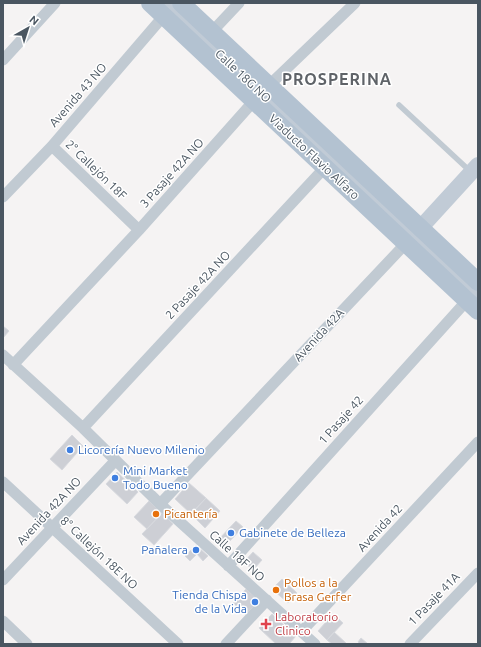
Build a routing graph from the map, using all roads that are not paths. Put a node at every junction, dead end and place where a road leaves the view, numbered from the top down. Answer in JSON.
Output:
{"nodes":[{"id":1,"x":55,"y":3,"type":"edge"},
{"id":2,"x":150,"y":3,"type":"edge"},
{"id":3,"x":239,"y":3,"type":"edge"},
{"id":4,"x":355,"y":3,"type":"edge"},
{"id":5,"x":172,"y":5,"type":"edge"},
{"id":6,"x":204,"y":40,"type":"junction"},
{"id":7,"x":3,"y":60,"type":"edge"},
{"id":8,"x":261,"y":93,"type":"junction"},
{"id":9,"x":400,"y":105,"type":"dead end"},
{"id":10,"x":52,"y":146,"type":"junction"},
{"id":11,"x":332,"y":160,"type":"junction"},
{"id":12,"x":475,"y":169,"type":"edge"},
{"id":13,"x":3,"y":197,"type":"edge"},
{"id":14,"x":139,"y":230,"type":"junction"},
{"id":15,"x":413,"y":236,"type":"junction"},
{"id":16,"x":477,"y":290,"type":"edge"},
{"id":17,"x":478,"y":311,"type":"edge"},
{"id":18,"x":3,"y":355,"type":"edge"},
{"id":19,"x":13,"y":365,"type":"junction"},
{"id":20,"x":83,"y":428,"type":"junction"},
{"id":21,"x":478,"y":442,"type":"edge"},
{"id":22,"x":115,"y":461,"type":"junction"},
{"id":23,"x":3,"y":482,"type":"edge"},
{"id":24,"x":160,"y":504,"type":"junction"},
{"id":25,"x":52,"y":527,"type":"junction"},
{"id":26,"x":228,"y":566,"type":"junction"},
{"id":27,"x":478,"y":573,"type":"edge"},
{"id":28,"x":3,"y":580,"type":"edge"},
{"id":29,"x":266,"y":600,"type":"junction"},
{"id":30,"x":3,"y":621,"type":"edge"},
{"id":31,"x":302,"y":632,"type":"junction"},
{"id":32,"x":27,"y":644,"type":"edge"},
{"id":33,"x":178,"y":644,"type":"edge"},
{"id":34,"x":226,"y":644,"type":"edge"},
{"id":35,"x":315,"y":644,"type":"edge"},
{"id":36,"x":410,"y":644,"type":"edge"}],
"edges":[{"from":1,"to":7,"type":"street"},
{"from":2,"to":17,"type":"main road","name":"Viaducto Flavio Alfaro","bridge":true},
{"from":3,"to":6,"type":"street"},
{"from":4,"to":8,"type":"street","name":"3 Pasaje 42A NO"},
{"from":5,"to":6,"type":"street","name":"Calle 18G NO"},
{"from":5,"to":10,"type":"street","name":"Avenida 43 NO"},
{"from":5,"to":16,"type":"main road","name":"Viaducto Flavio Alfaro","bridge":true},
{"from":6,"to":8,"type":"street","name":"Calle 18G NO"},
{"from":8,"to":11,"type":"street","name":"Calle 18G NO"},
{"from":8,"to":14,"type":"street","name":"3 Pasaje 42A NO"},
{"from":9,"to":12,"type":"lane"},
{"from":10,"to":13,"type":"street","name":"Avenida 43 NO"},
{"from":10,"to":14,"type":"street","name":"2° Callejón 18F"},
{"from":11,"to":15,"type":"street","name":"Calle 18G NO"},
{"from":11,"to":20,"type":"street","name":"2 Pasaje 42A NO"},
{"from":12,"to":15,"type":"street","name":"Avenida 42A"},
{"from":14,"to":19,"type":"street","name":"3 Pasaje 42A NO"},
{"from":15,"to":16,"type":"street","name":"Calle 18G NO"},
{"from":15,"to":24,"type":"street","name":"Avenida 42A"},
{"from":16,"to":26,"type":"street","name":"1 Pasaje 42"},
{"from":18,"to":19,"type":"street","name":"Calle 18F NO"},
{"from":19,"to":20,"type":"street","name":"Calle 18F NO"},
{"from":20,"to":22,"type":"street","name":"Calle 18F NO"},
{"from":21,"to":31,"type":"street","name":"Avenida 42"},
{"from":22,"to":24,"type":"street","name":"Calle 18F NO"},
{"from":22,"to":25,"type":"street","name":"Avenida 42A NO"},
{"from":23,"to":25,"type":"street","name":"8° Callejón 18E NO"},
{"from":24,"to":26,"type":"street","name":"Calle 18F NO"},
{"from":25,"to":28,"type":"street","name":"Avenida 42A NO"},
{"from":25,"to":33,"type":"street","name":"8° Callejón 18E NO"},
{"from":26,"to":29,"type":"street","name":"Calle 18F NO"},
{"from":27,"to":36,"type":"street","name":"1 Pasaje 41A"},
{"from":29,"to":31,"type":"street","name":"Calle 18F NO"},
{"from":29,"to":34,"type":"street"},
{"from":30,"to":32,"type":"street"},
{"from":31,"to":35,"type":"street","name":"Calle 18F NO"}]}
